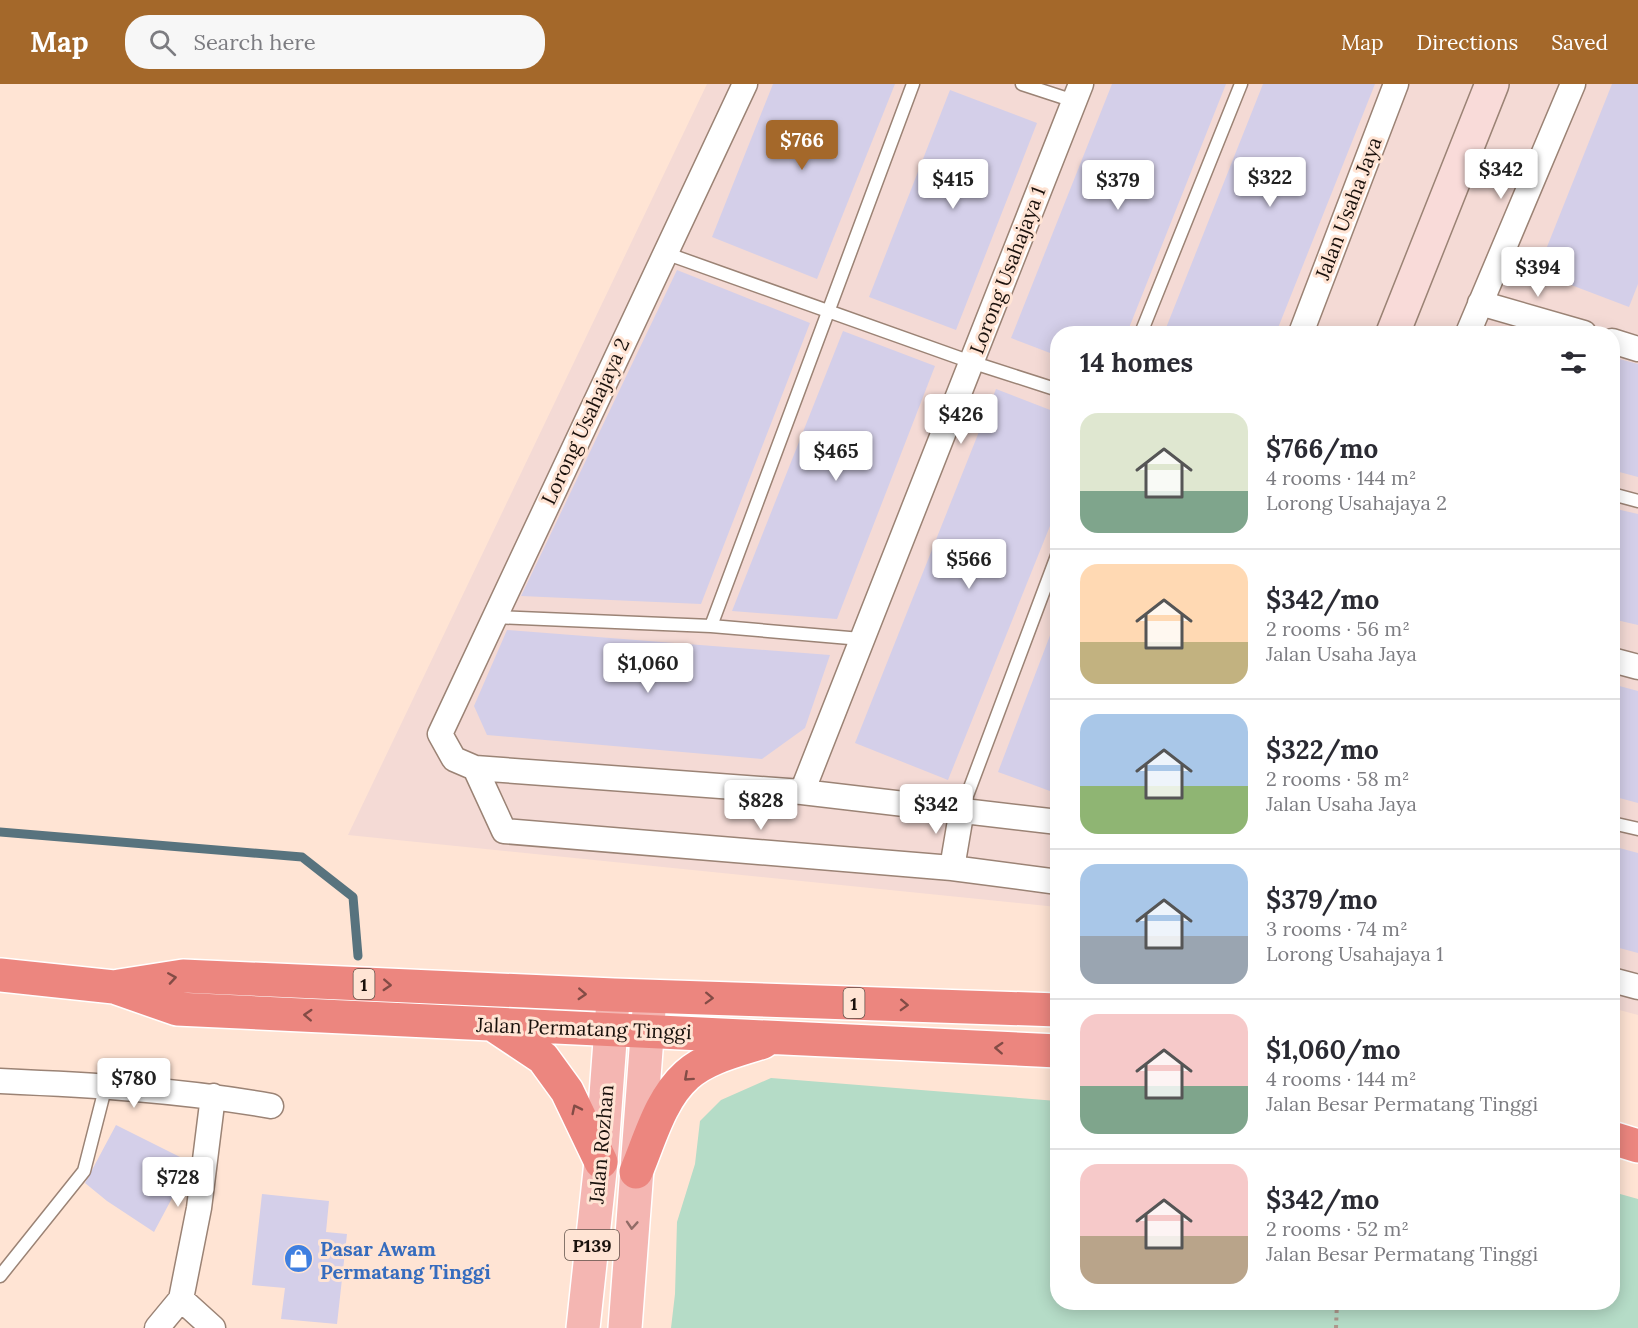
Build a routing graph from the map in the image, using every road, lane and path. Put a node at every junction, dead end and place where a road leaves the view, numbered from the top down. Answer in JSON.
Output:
{"nodes":[{"id":1,"x":745,"y":84,"type":"edge"},
{"id":2,"x":913,"y":84,"type":"edge"},
{"id":3,"x":1022,"y":84,"type":"edge"},
{"id":4,"x":1240,"y":84,"type":"edge"},
{"id":5,"x":1396,"y":84,"type":"edge"},
{"id":6,"x":1492,"y":84,"type":"edge"},
{"id":7,"x":1573,"y":84,"type":"edge"},
{"id":8,"x":1077,"y":93,"type":"edge"},
{"id":9,"x":665,"y":253,"type":"junction"},
{"id":10,"x":1480,"y":303,"type":"junction"},
{"id":11,"x":828,"y":311,"type":"junction"},
{"id":12,"x":1145,"y":326,"type":"edge"},
{"id":13,"x":1304,"y":326,"type":"edge"},
{"id":14,"x":1397,"y":326,"type":"edge"},
{"id":15,"x":1471,"y":326,"type":"edge"},
{"id":16,"x":1560,"y":326,"type":"edge"},
{"id":17,"x":1620,"y":343,"type":"edge"},
{"id":18,"x":1638,"y":349,"type":"edge"},
{"id":19,"x":971,"y":362,"type":"junction"},
{"id":20,"x":1050,"y":387,"type":"edge"},
{"id":21,"x":1620,"y":496,"type":"edge"},
{"id":22,"x":1638,"y":501,"type":"edge"},
{"id":23,"x":1050,"y":574,"type":"edge"},
{"id":24,"x":494,"y":617,"type":"junction"},
{"id":25,"x":711,"y":626,"type":"junction"},
{"id":26,"x":861,"y":639,"type":"junction"},
{"id":27,"x":1620,"y":662,"type":"edge"},
{"id":28,"x":1638,"y":667,"type":"edge"},
{"id":29,"x":465,"y":763,"type":"junction"},
{"id":30,"x":802,"y":792,"type":"junction"},
{"id":31,"x":962,"y":809,"type":"junction"},
{"id":32,"x":1050,"y":821,"type":"edge"},
{"id":33,"x":1620,"y":825,"type":"edge"},
{"id":34,"x":1638,"y":829,"type":"edge"},
{"id":35,"x":952,"y":868,"type":"junction"},
{"id":36,"x":1050,"y":881,"type":"edge"},
{"id":37,"x":0,"y":975,"type":"edge"},
{"id":38,"x":1620,"y":982,"type":"edge"},
{"id":39,"x":114,"y":987,"type":"junction"},
{"id":40,"x":1638,"y":987,"type":"edge"},
{"id":41,"x":614,"y":995,"type":"junction"},
{"id":42,"x":650,"y":997,"type":"junction"},
{"id":43,"x":1050,"y":1010,"type":"edge"},
{"id":44,"x":492,"y":1024,"type":"junction"},
{"id":45,"x":610,"y":1029,"type":"junction"},
{"id":46,"x":646,"y":1030,"type":"junction"},
{"id":47,"x":779,"y":1036,"type":"junction"},
{"id":48,"x":1050,"y":1051,"type":"edge"},
{"id":49,"x":0,"y":1081,"type":"edge"},
{"id":50,"x":106,"y":1085,"type":"junction"},
{"id":51,"x":213,"y":1096,"type":"junction"},
{"id":52,"x":271,"y":1106,"type":"dead end"},
{"id":53,"x":1620,"y":1140,"type":"edge"},
{"id":54,"x":1638,"y":1146,"type":"edge"},
{"id":55,"x":601,"y":1162,"type":"junction"},
{"id":56,"x":636,"y":1172,"type":"junction"},
{"id":57,"x":0,"y":1276,"type":"edge"},
{"id":58,"x":181,"y":1299,"type":"junction"},
{"id":59,"x":1337,"y":1310,"type":"edge"},
{"id":60,"x":157,"y":1328,"type":"edge"},
{"id":61,"x":213,"y":1328,"type":"edge"},
{"id":62,"x":583,"y":1328,"type":"edge"},
{"id":63,"x":625,"y":1328,"type":"edge"},
{"id":64,"x":1336,"y":1328,"type":"edge"}],
"edges":[{"from":1,"to":9,"type":"street","name":"Lorong Usahajaya 2"},
{"from":2,"to":11,"type":"lane"},
{"from":3,"to":8,"type":"lane"},
{"from":4,"to":12,"type":"lane"},
{"from":5,"to":13,"type":"street","name":"Jalan Usaha Jaya"},
{"from":6,"to":14,"type":"street"},
{"from":7,"to":10,"type":"street"},
{"from":8,"to":19,"type":"street","name":"Lorong Usahajaya 1"},
{"from":9,"to":11,"type":"lane"},
{"from":9,"to":24,"type":"street","name":"Lorong Usahajaya 2"},
{"from":10,"to":15,"type":"street"},
{"from":10,"to":16,"type":"street"},
{"from":11,"to":19,"type":"lane"},
{"from":11,"to":25,"type":"lane"},
{"from":17,"to":18,"type":"street"},
{"from":19,"to":20,"type":"lane"},
{"from":19,"to":26,"type":"street","name":"Lorong Usahajaya 1"},
{"from":21,"to":22,"type":"lane"},
{"from":23,"to":31,"type":"lane"},
{"from":24,"to":25,"type":"lane"},
{"from":24,"to":29,"type":"street","name":"Lorong Usahajaya 2"},
{"from":25,"to":26,"type":"lane"},
{"from":26,"to":30,"type":"street","name":"Lorong Usahajaya 1"},
{"from":27,"to":28,"type":"street"},
{"from":29,"to":30,"type":"street"},
{"from":29,"to":35,"type":"street"},
{"from":30,"to":31,"type":"street"},
{"from":31,"to":32,"type":"street"},
{"from":31,"to":35,"type":"street"},
{"from":33,"to":34,"type":"lane"},
{"from":35,"to":36,"type":"street"},
{"from":37,"to":39,"type":"highway","name":"Jalan Permatang Tinggi","number":"1"},
{"from":38,"to":40,"type":"street"},
{"from":39,"to":41,"type":"highway","name":"Jalan Permatang Tinggi","number":"1","one_way":true},
{"from":44,"to":39,"type":"highway","name":"Jalan Permatang Tinggi","number":"1","one_way":true},
{"from":41,"to":42,"type":"highway","name":"Jalan Permatang Tinggi","number":"1"},
{"from":41,"to":45,"type":"main road","name":"Jalan Rozhan","number":"P139"},
{"from":42,"to":43,"type":"highway","name":"Jalan Permatang Tinggi","number":"1","one_way":true},
{"from":42,"to":46,"type":"main road","name":"Jalan Rozhan","number":"P139"},
{"from":44,"to":45,"type":"highway","name":"Jalan Permatang Tinggi","number":"1"},
{"from":55,"to":44,"type":"highway","one_way":true},
{"from":45,"to":46,"type":"highway","name":"Jalan Permatang Tinggi","number":"1"},
{"from":45,"to":55,"type":"main road","name":"Jalan Rozhan","number":"P139"},
{"from":46,"to":47,"type":"highway","name":"Jalan Permatang Tinggi","number":"1"},
{"from":46,"to":56,"type":"main road","name":"Jalan Rozhan","number":"P139"},
{"from":48,"to":47,"type":"highway","name":"Jalan Permatang Tinggi","number":"1","one_way":true},
{"from":47,"to":56,"type":"highway","one_way":true},
{"from":49,"to":50,"type":"street"},
{"from":50,"to":51,"type":"street"},
{"from":50,"to":57,"type":"lane"},
{"from":51,"to":52,"type":"street"},
{"from":51,"to":58,"type":"street"},
{"from":53,"to":54,"type":"highway"},
{"from":55,"to":62,"type":"main road","name":"Jalan Rozhan","number":"P139"},
{"from":56,"to":63,"type":"main road","name":"Jalan Rozhan","number":"P139","one_way":true},
{"from":58,"to":60,"type":"street"},
{"from":58,"to":61,"type":"street"},
{"from":59,"to":64,"type":"path"}]}
